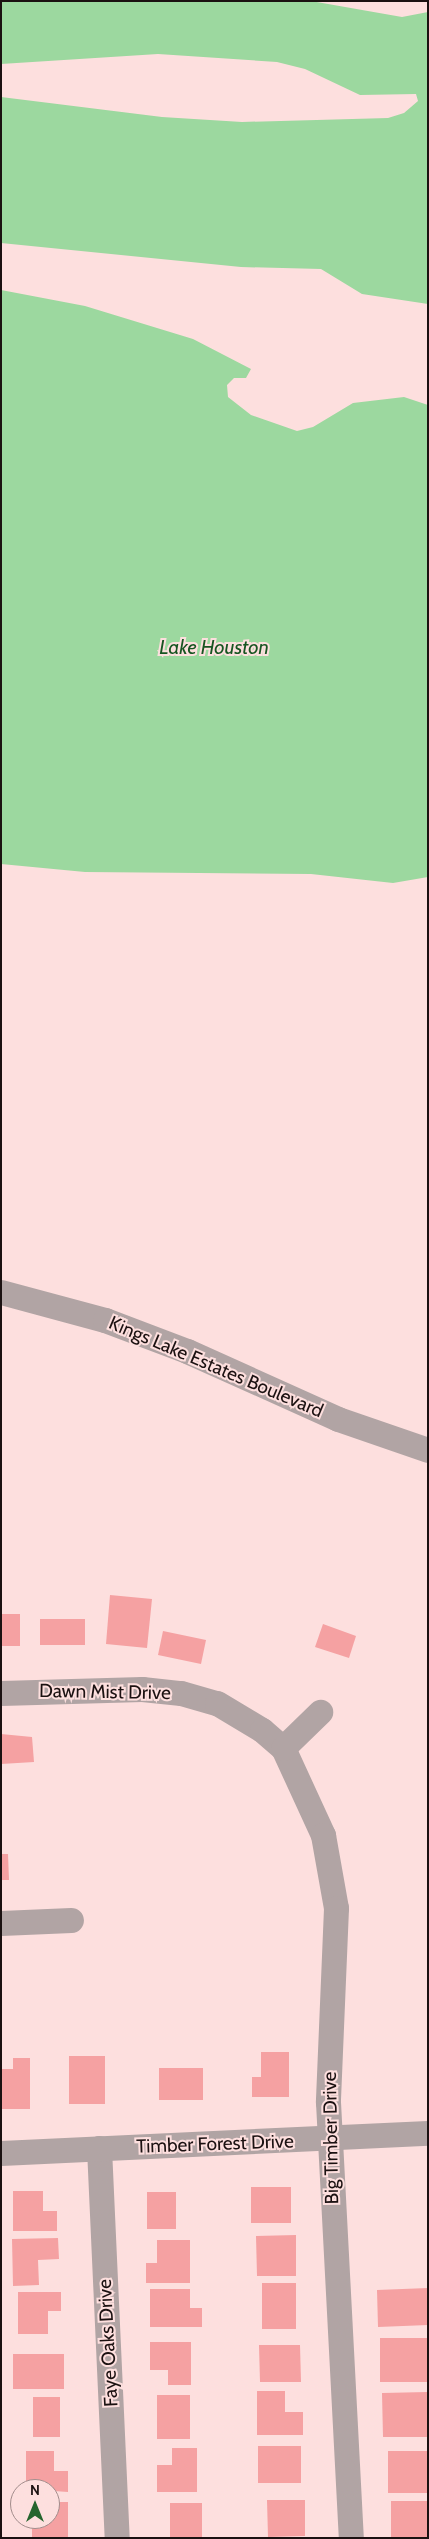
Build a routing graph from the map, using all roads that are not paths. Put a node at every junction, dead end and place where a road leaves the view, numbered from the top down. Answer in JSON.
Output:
{"nodes":[{"id":1,"x":1,"y":1292,"type":"edge"},
{"id":2,"x":428,"y":1450,"type":"edge"},
{"id":3,"x":1,"y":1693,"type":"edge"},
{"id":4,"x":320,"y":1712,"type":"dead end"},
{"id":5,"x":283,"y":1748,"type":"junction"},
{"id":6,"x":72,"y":1920,"type":"dead end"},
{"id":7,"x":1,"y":1923,"type":"edge"},
{"id":8,"x":428,"y":2133,"type":"edge"},
{"id":9,"x":329,"y":2140,"type":"junction"},
{"id":10,"x":99,"y":2148,"type":"junction"},
{"id":11,"x":1,"y":2153,"type":"edge"},
{"id":12,"x":117,"y":2538,"type":"edge"},
{"id":13,"x":351,"y":2538,"type":"edge"}],
"edges":[{"from":1,"to":2,"type":"street","name":"Kings Lake Estates Boulevard"},
{"from":3,"to":5,"type":"street","name":"Dawn Mist Drive"},
{"from":4,"to":5,"type":"street"},
{"from":5,"to":9,"type":"street","name":"Big Timber Drive"},
{"from":6,"to":7,"type":"street"},
{"from":8,"to":9,"type":"street","name":"Timber Forest Drive"},
{"from":9,"to":10,"type":"street","name":"Timber Forest Drive"},
{"from":9,"to":13,"type":"street","name":"Big Timber Drive"},
{"from":10,"to":11,"type":"street","name":"Timber Forest Drive"},
{"from":10,"to":12,"type":"street","name":"Faye Oaks Drive"}]}
